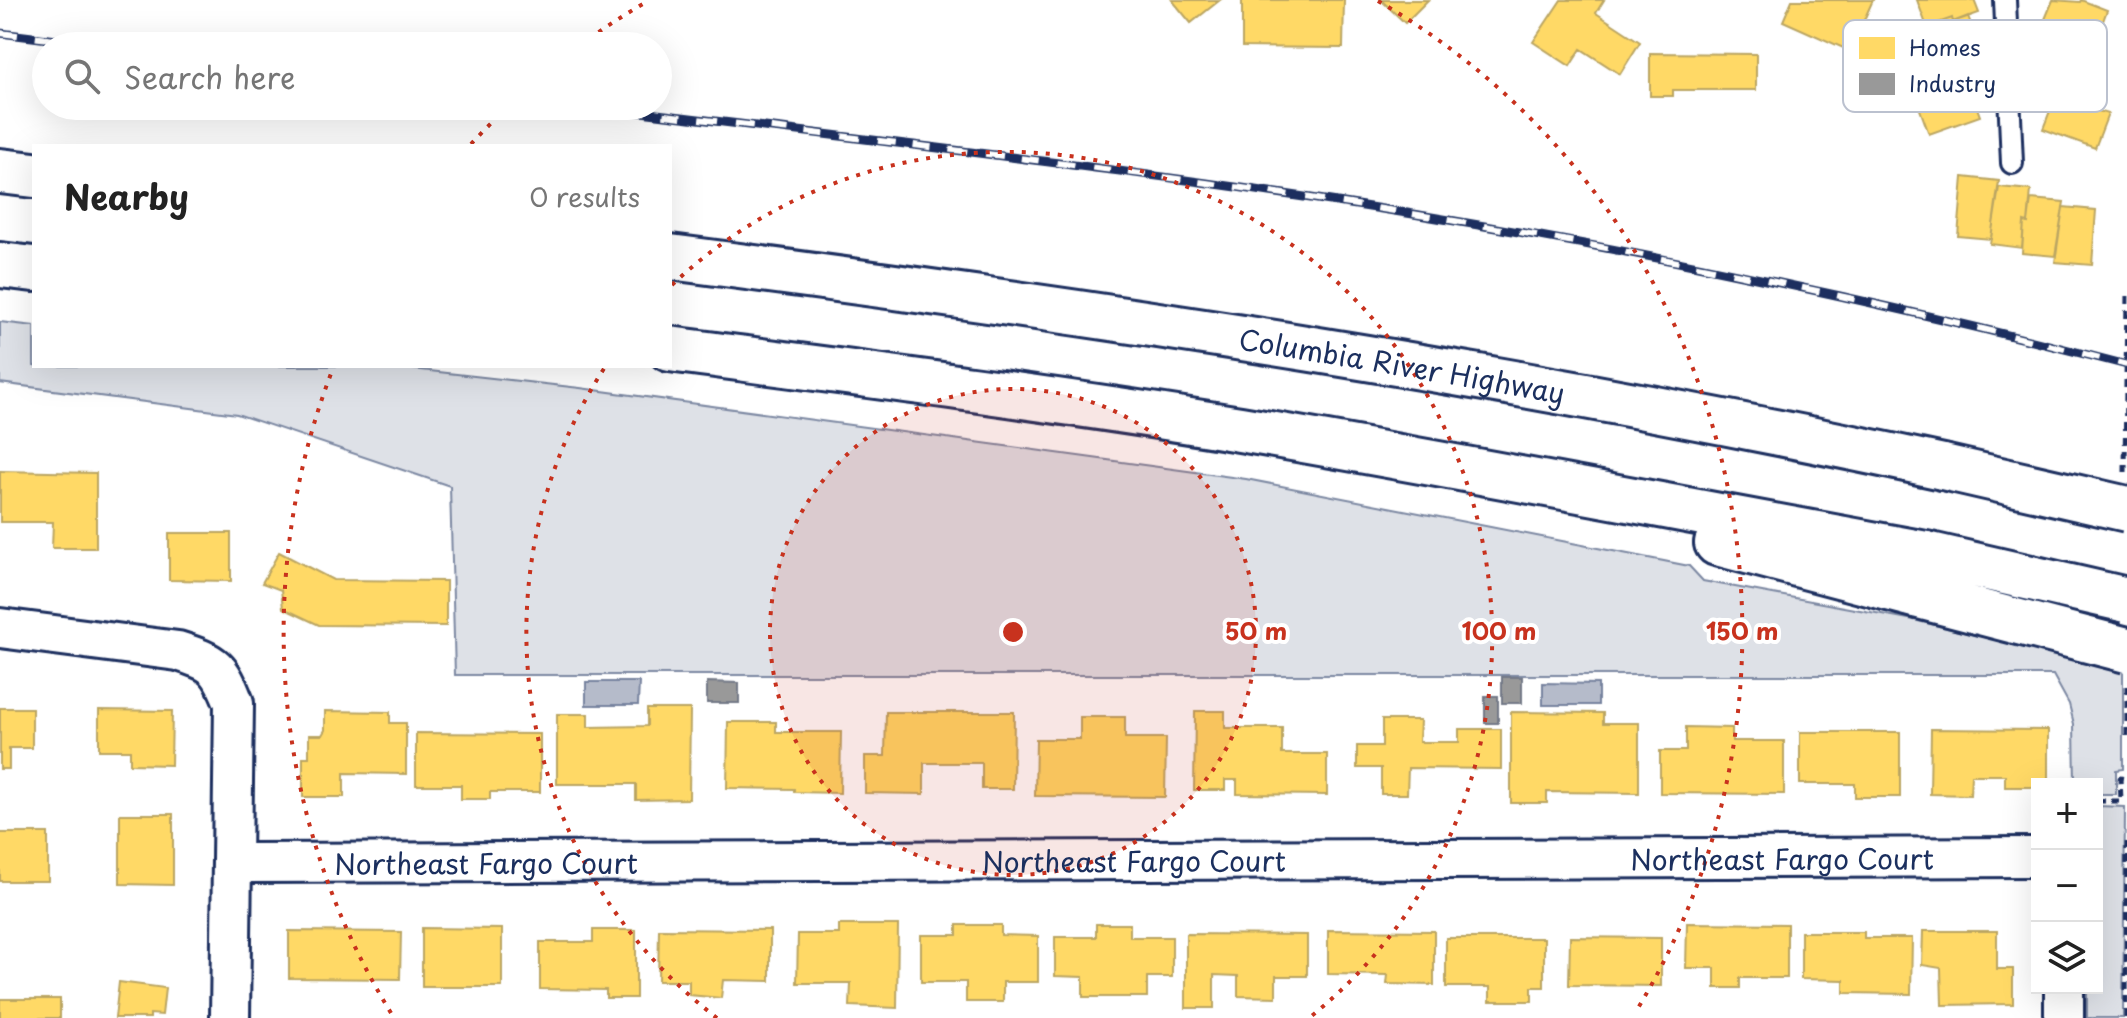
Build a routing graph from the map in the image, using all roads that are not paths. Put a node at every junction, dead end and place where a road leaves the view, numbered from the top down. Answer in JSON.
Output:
{"nodes":[{"id":1,"x":2005,"y":0,"type":"edge"},
{"id":2,"x":2006,"y":20,"type":"edge"},
{"id":3,"x":2010,"y":112,"type":"edge"},
{"id":4,"x":2012,"y":163,"type":"dead end"},
{"id":5,"x":0,"y":171,"type":"edge"},
{"id":6,"x":32,"y":175,"type":"edge"},
{"id":7,"x":672,"y":257,"type":"edge"},
{"id":8,"x":0,"y":265,"type":"edge"},
{"id":9,"x":32,"y":269,"type":"edge"},
{"id":10,"x":672,"y":349,"type":"edge"},
{"id":11,"x":2127,"y":509,"type":"edge"},
{"id":12,"x":1923,"y":575,"type":"junction"},
{"id":13,"x":2127,"y":600,"type":"edge"},
{"id":14,"x":0,"y":628,"type":"edge"},
{"id":15,"x":2127,"y":650,"type":"edge"},
{"id":16,"x":2031,"y":857,"type":"edge"},
{"id":17,"x":232,"y":863,"type":"junction"},
{"id":18,"x":2064,"y":994,"type":"edge"},
{"id":19,"x":230,"y":1018,"type":"edge"},
{"id":20,"x":2064,"y":1018,"type":"edge"}],
"edges":[{"from":1,"to":2,"type":"lane"},
{"from":3,"to":4,"type":"lane"},
{"from":5,"to":6,"type":"highway"},
{"from":7,"to":11,"type":"highway","name":"Columbia River Highway","bridge":true},
{"from":8,"to":9,"type":"highway"},
{"from":10,"to":12,"type":"highway"},
{"from":12,"to":13,"type":"highway","bridge":true},
{"from":12,"to":15,"type":"highway","bridge":true},
{"from":14,"to":17,"type":"street"},
{"from":16,"to":17,"type":"street","name":"Northeast Fargo Court"},
{"from":17,"to":19,"type":"street"},
{"from":18,"to":20,"type":"street"}]}
